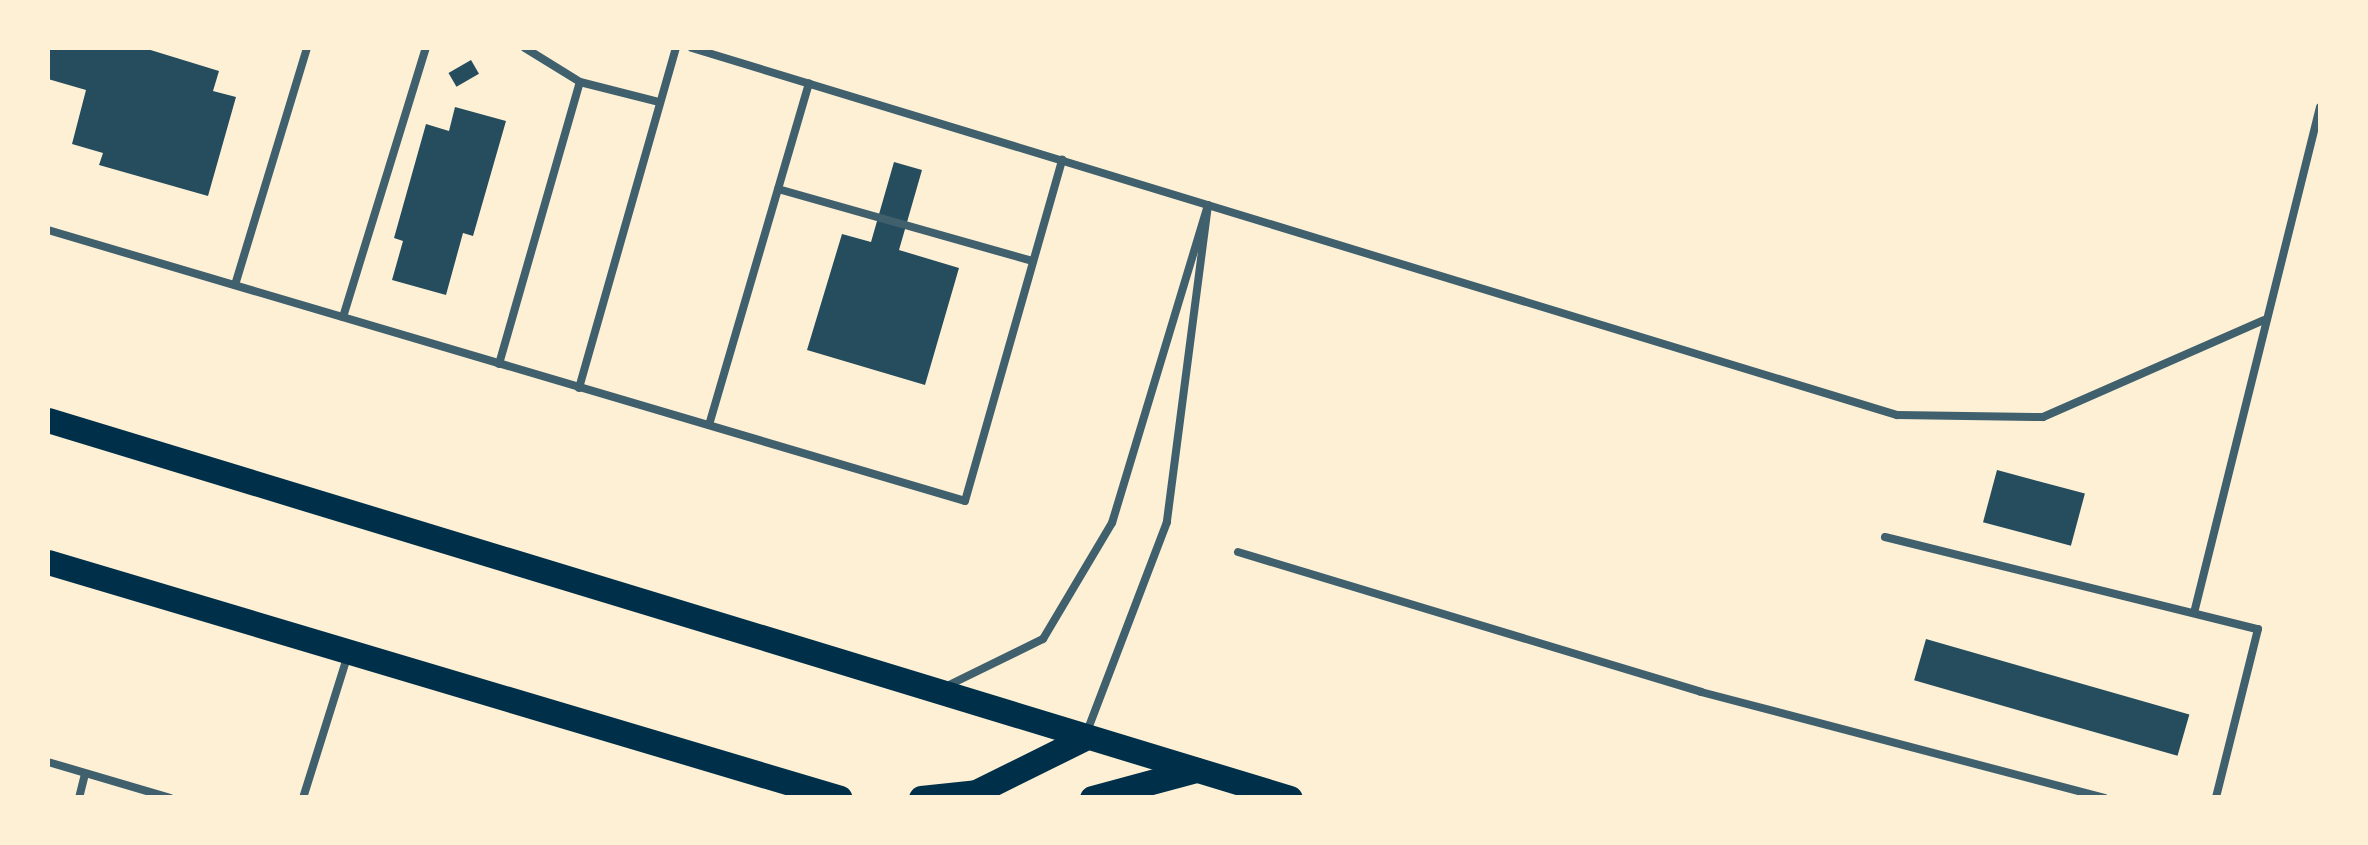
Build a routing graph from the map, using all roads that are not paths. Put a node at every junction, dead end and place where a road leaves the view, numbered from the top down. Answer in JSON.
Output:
{"nodes":[{"id":1,"x":308,"y":48,"type":"edge"},
{"id":2,"x":426,"y":48,"type":"edge"},
{"id":3,"x":525,"y":48,"type":"edge"},
{"id":4,"x":676,"y":48,"type":"edge"},
{"id":5,"x":692,"y":48,"type":"edge"},
{"id":6,"x":580,"y":82,"type":"junction"},
{"id":7,"x":809,"y":83,"type":"junction"},
{"id":8,"x":659,"y":102,"type":"junction"},
{"id":9,"x":2320,"y":107,"type":"edge"},
{"id":10,"x":1062,"y":160,"type":"junction"},
{"id":11,"x":778,"y":188,"type":"junction"},
{"id":12,"x":1208,"y":205,"type":"junction"},
{"id":13,"x":48,"y":230,"type":"edge"},
{"id":14,"x":1033,"y":261,"type":"junction"},
{"id":15,"x":235,"y":285,"type":"junction"},
{"id":16,"x":343,"y":317,"type":"junction"},
{"id":17,"x":2264,"y":320,"type":"junction"},
{"id":18,"x":500,"y":364,"type":"junction"},
{"id":19,"x":579,"y":388,"type":"junction"},
{"id":20,"x":48,"y":420,"type":"edge"},
{"id":21,"x":709,"y":426,"type":"junction"},
{"id":22,"x":1885,"y":536,"type":"dead end"},
{"id":23,"x":1238,"y":552,"type":"dead end"},
{"id":24,"x":48,"y":562,"type":"edge"},
{"id":25,"x":2194,"y":613,"type":"junction"},
{"id":26,"x":348,"y":654,"type":"junction"},
{"id":27,"x":935,"y":692,"type":"junction"},
{"id":28,"x":1085,"y":738,"type":"junction"},
{"id":29,"x":48,"y":762,"type":"edge"},
{"id":30,"x":1196,"y":770,"type":"junction"},
{"id":31,"x":85,"y":774,"type":"junction"},
{"id":32,"x":78,"y":798,"type":"edge"},
{"id":33,"x":170,"y":798,"type":"edge"},
{"id":34,"x":303,"y":798,"type":"edge"},
{"id":35,"x":840,"y":798,"type":"edge"},
{"id":36,"x":921,"y":798,"type":"edge"},
{"id":37,"x":1092,"y":798,"type":"edge"},
{"id":38,"x":1290,"y":798,"type":"edge"},
{"id":39,"x":2104,"y":798,"type":"edge"},
{"id":40,"x":2216,"y":798,"type":"edge"}],
"edges":[{"from":1,"to":15,"type":"lane"},
{"from":2,"to":16,"type":"lane"},
{"from":3,"to":6,"type":"lane"},
{"from":4,"to":8,"type":"lane"},
{"from":5,"to":7,"type":"lane"},
{"from":6,"to":8,"type":"lane"},
{"from":6,"to":18,"type":"lane"},
{"from":7,"to":10,"type":"lane"},
{"from":7,"to":11,"type":"lane"},
{"from":8,"to":19,"type":"lane"},
{"from":9,"to":17,"type":"lane"},
{"from":10,"to":12,"type":"lane"},
{"from":10,"to":14,"type":"lane"},
{"from":11,"to":14,"type":"lane"},
{"from":11,"to":21,"type":"lane"},
{"from":12,"to":17,"type":"lane"},
{"from":12,"to":27,"type":"lane"},
{"from":12,"to":28,"type":"lane"},
{"from":13,"to":15,"type":"lane"},
{"from":14,"to":21,"type":"lane"},
{"from":15,"to":16,"type":"lane"},
{"from":16,"to":18,"type":"lane"},
{"from":17,"to":25,"type":"lane"},
{"from":18,"to":19,"type":"lane"},
{"from":19,"to":21,"type":"lane"},
{"from":20,"to":27,"type":"main road"},
{"from":22,"to":25,"type":"lane"},
{"from":23,"to":39,"type":"lane"},
{"from":24,"to":26,"type":"main road"},
{"from":25,"to":40,"type":"lane"},
{"from":26,"to":34,"type":"lane"},
{"from":26,"to":35,"type":"main road"},
{"from":27,"to":28,"type":"main road"},
{"from":28,"to":30,"type":"main road"},
{"from":28,"to":36,"type":"main road"},
{"from":29,"to":31,"type":"lane"},
{"from":30,"to":37,"type":"main road"},
{"from":30,"to":38,"type":"main road"},
{"from":31,"to":32,"type":"lane"},
{"from":31,"to":33,"type":"lane"}]}
